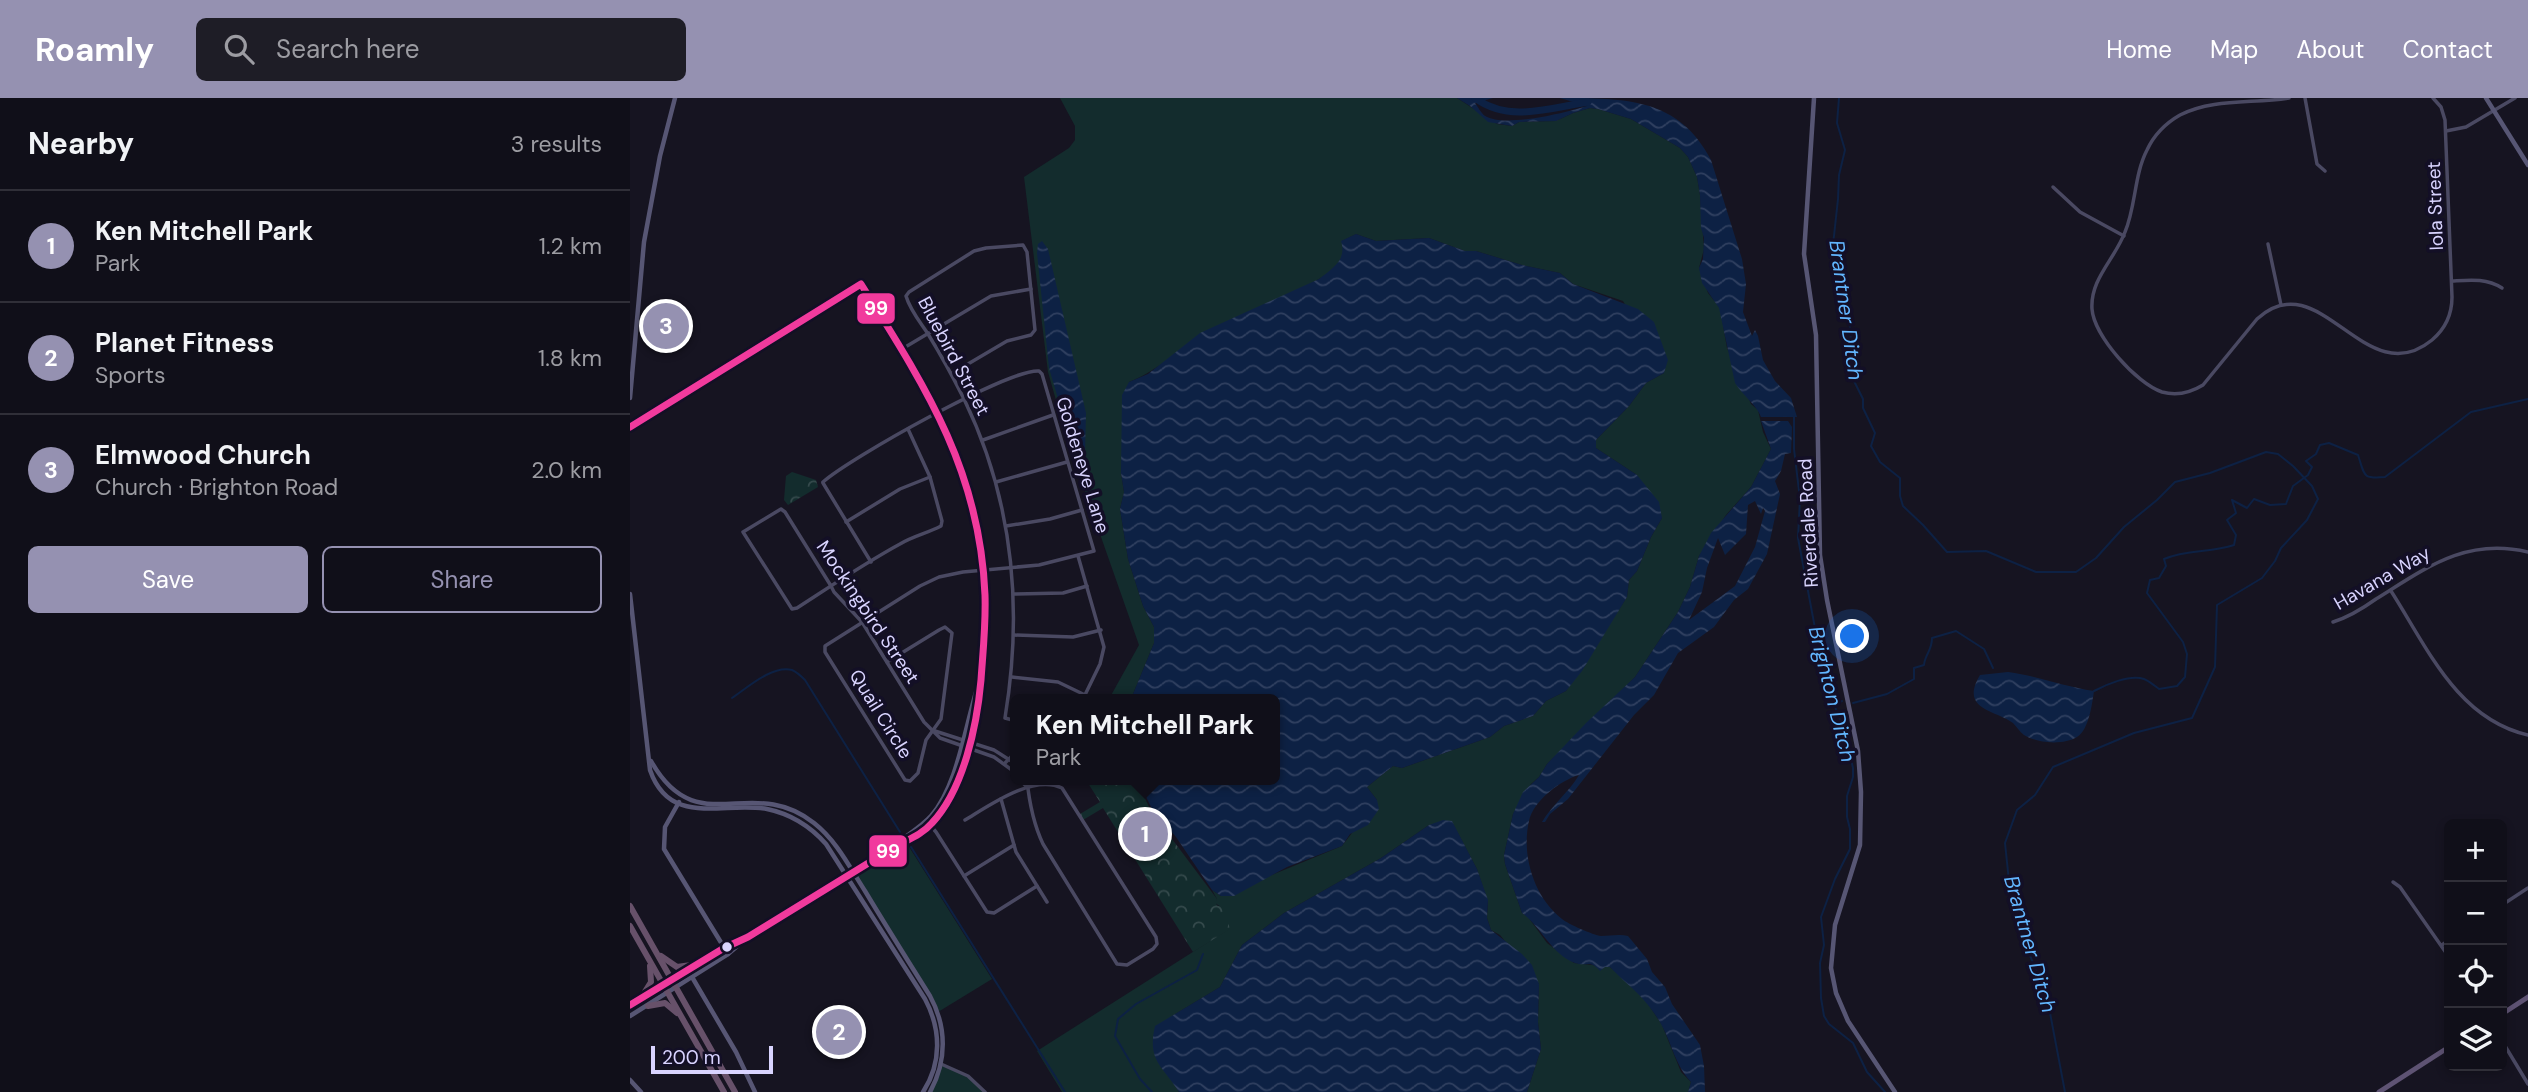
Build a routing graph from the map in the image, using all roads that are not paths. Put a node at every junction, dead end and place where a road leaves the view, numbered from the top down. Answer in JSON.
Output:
{"nodes":[{"id":1,"x":675,"y":98,"type":"edge"},
{"id":2,"x":1814,"y":98,"type":"edge"},
{"id":3,"x":2289,"y":98,"type":"edge"},
{"id":4,"x":2305,"y":98,"type":"edge"},
{"id":5,"x":2433,"y":98,"type":"edge"},
{"id":6,"x":2486,"y":98,"type":"edge"},
{"id":7,"x":2515,"y":98,"type":"edge"},
{"id":8,"x":2494,"y":111,"type":"junction"},
{"id":9,"x":2446,"y":131,"type":"junction"},
{"id":10,"x":2528,"y":165,"type":"edge"},
{"id":11,"x":2325,"y":171,"type":"dead end"},
{"id":12,"x":2053,"y":187,"type":"dead end"},
{"id":13,"x":2124,"y":236,"type":"junction"},
{"id":14,"x":2267,"y":243,"type":"dead end"},
{"id":15,"x":2452,"y":281,"type":"junction"},
{"id":16,"x":861,"y":284,"type":"joint"},
{"id":17,"x":2502,"y":288,"type":"dead end"},
{"id":18,"x":1031,"y":289,"type":"junction"},
{"id":19,"x":2281,"y":305,"type":"junction"},
{"id":20,"x":928,"y":334,"type":"junction"},
{"id":21,"x":902,"y":349,"type":"junction"},
{"id":22,"x":951,"y":374,"type":"junction"},
{"id":23,"x":630,"y":398,"type":"edge"},
{"id":24,"x":964,"y":400,"type":"junction"},
{"id":25,"x":939,"y":413,"type":"junction"},
{"id":26,"x":1053,"y":415,"type":"junction"},
{"id":27,"x":630,"y":426,"type":"edge"},
{"id":28,"x":908,"y":429,"type":"junction"},
{"id":29,"x":982,"y":440,"type":"junction"},
{"id":30,"x":1068,"y":462,"type":"junction"},
{"id":31,"x":930,"y":477,"type":"junction"},
{"id":32,"x":996,"y":482,"type":"junction"},
{"id":33,"x":1082,"y":510,"type":"junction"},
{"id":34,"x":846,"y":522,"type":"junction"},
{"id":35,"x":1006,"y":526,"type":"junction"},
{"id":36,"x":2528,"y":552,"type":"edge"},
{"id":37,"x":1078,"y":556,"type":"junction"},
{"id":38,"x":871,"y":562,"type":"junction"},
{"id":39,"x":1012,"y":568,"type":"junction"},
{"id":40,"x":984,"y":571,"type":"junction"},
{"id":41,"x":831,"y":586,"type":"junction"},
{"id":42,"x":1087,"y":586,"type":"junction"},
{"id":43,"x":2391,"y":591,"type":"junction"},
{"id":44,"x":630,"y":594,"type":"edge"},
{"id":45,"x":1014,"y":594,"type":"junction"},
{"id":46,"x":862,"y":622,"type":"junction"},
{"id":47,"x":2333,"y":622,"type":"dead end"},
{"id":48,"x":1101,"y":630,"type":"junction"},
{"id":49,"x":1014,"y":635,"type":"junction"},
{"id":50,"x":887,"y":662,"type":"junction"},
{"id":51,"x":1012,"y":677,"type":"junction"},
{"id":52,"x":1079,"y":694,"type":"edge"},
{"id":53,"x":1085,"y":694,"type":"edge"},
{"id":54,"x":1010,"y":719,"type":"edge"},
{"id":55,"x":933,"y":730,"type":"junction"},
{"id":56,"x":2528,"y":735,"type":"edge"},
{"id":57,"x":967,"y":741,"type":"junction"},
{"id":58,"x":965,"y":748,"type":"junction"},
{"id":59,"x":649,"y":757,"type":"junction"},
{"id":60,"x":1009,"y":758,"type":"joint"},
{"id":61,"x":1005,"y":763,"type":"junction"},
{"id":62,"x":1010,"y":768,"type":"edge"},
{"id":63,"x":1025,"y":785,"type":"edge"},
{"id":64,"x":1028,"y":785,"type":"edge"},
{"id":65,"x":1036,"y":785,"type":"edge"},
{"id":66,"x":1053,"y":785,"type":"edge"},
{"id":67,"x":1028,"y":788,"type":"junction"},
{"id":68,"x":682,"y":797,"type":"junction"},
{"id":69,"x":1000,"y":799,"type":"junction"},
{"id":70,"x":678,"y":803,"type":"junction"},
{"id":71,"x":738,"y":805,"type":"junction"},
{"id":72,"x":965,"y":820,"type":"dead end"},
{"id":73,"x":928,"y":824,"type":"junction"},
{"id":74,"x":1014,"y":845,"type":"junction"},
{"id":75,"x":850,"y":874,"type":"junction"},
{"id":76,"x":964,"y":876,"type":"junction"},
{"id":77,"x":2393,"y":882,"type":"dead end"},
{"id":78,"x":1037,"y":886,"type":"junction"},
{"id":79,"x":2528,"y":888,"type":"edge"},
{"id":80,"x":1047,"y":902,"type":"dead end"},
{"id":81,"x":2507,"y":902,"type":"edge"},
{"id":82,"x":630,"y":906,"type":"edge"},
{"id":83,"x":630,"y":926,"type":"edge"},
{"id":84,"x":748,"y":937,"type":"junction"},
{"id":85,"x":2442,"y":945,"type":"joint"},
{"id":86,"x":724,"y":948,"type":"junction"},
{"id":87,"x":2444,"y":948,"type":"edge"},
{"id":88,"x":657,"y":952,"type":"junction"},
{"id":89,"x":646,"y":954,"type":"junction"},
{"id":90,"x":728,"y":954,"type":"junction"},
{"id":91,"x":698,"y":964,"type":"junction"},
{"id":92,"x":692,"y":977,"type":"junction"},
{"id":93,"x":675,"y":983,"type":"junction"},
{"id":94,"x":664,"y":984,"type":"junction"},
{"id":95,"x":669,"y":993,"type":"junction"},
{"id":96,"x":2528,"y":997,"type":"edge"},
{"id":97,"x":641,"y":998,"type":"junction"},
{"id":98,"x":630,"y":1005,"type":"edge"},
{"id":99,"x":648,"y":1006,"type":"junction"},
{"id":100,"x":2507,"y":1011,"type":"edge"},
{"id":101,"x":630,"y":1016,"type":"edge"},
{"id":102,"x":693,"y":1034,"type":"junction"},
{"id":103,"x":2507,"y":1049,"type":"edge"},
{"id":104,"x":2444,"y":1050,"type":"edge"},
{"id":105,"x":939,"y":1064,"type":"junction"},
{"id":106,"x":630,"y":1080,"type":"edge"},
{"id":107,"x":2528,"y":1084,"type":"edge"},
{"id":108,"x":641,"y":1092,"type":"edge"},
{"id":109,"x":724,"y":1092,"type":"edge"},
{"id":110,"x":735,"y":1092,"type":"edge"},
{"id":111,"x":755,"y":1092,"type":"edge"},
{"id":112,"x":923,"y":1092,"type":"edge"},
{"id":113,"x":930,"y":1092,"type":"edge"},
{"id":114,"x":985,"y":1092,"type":"edge"},
{"id":115,"x":1895,"y":1092,"type":"edge"},
{"id":116,"x":2379,"y":1092,"type":"edge"}],
"edges":[{"from":1,"to":23,"type":"street"},
{"from":2,"to":115,"type":"street","name":"Riverdale Road"},
{"from":3,"to":13,"type":"street"},
{"from":4,"to":11,"type":"street"},
{"from":5,"to":9,"type":"street","name":"Iola Street"},
{"from":6,"to":8,"type":"street"},
{"from":7,"to":8,"type":"street"},
{"from":8,"to":9,"type":"street"},
{"from":8,"to":10,"type":"street"},
{"from":9,"to":15,"type":"street","name":"Iola Street"},
{"from":12,"to":13,"type":"street"},
{"from":13,"to":19,"type":"street"},
{"from":14,"to":19,"type":"street"},
{"from":15,"to":17,"type":"street"},
{"from":15,"to":19,"type":"street","name":"Iola Street"},
{"from":16,"to":21,"type":"street"},
{"from":16,"to":27,"type":"street"},
{"from":18,"to":20,"type":"street"},
{"from":18,"to":20,"type":"street","name":"Bluebird Street"},
{"from":18,"to":22,"type":"street"},
{"from":20,"to":21,"type":"street"},
{"from":20,"to":22,"type":"street","name":"Bluebird Street"},
{"from":21,"to":25,"type":"street"},
{"from":22,"to":24,"type":"street","name":"Bluebird Street"},
{"from":24,"to":25,"type":"street"},
{"from":24,"to":26,"type":"street","name":"Goldeneye Lane"},
{"from":24,"to":29,"type":"street","name":"Bluebird Street"},
{"from":25,"to":28,"type":"street"},
{"from":25,"to":40,"type":"street"},
{"from":26,"to":29,"type":"street"},
{"from":26,"to":30,"type":"street","name":"Goldeneye Lane"},
{"from":28,"to":31,"type":"street"},
{"from":28,"to":34,"type":"street"},
{"from":29,"to":32,"type":"street","name":"Bluebird Street"},
{"from":30,"to":32,"type":"street"},
{"from":30,"to":33,"type":"street","name":"Goldeneye Lane"},
{"from":31,"to":34,"type":"street"},
{"from":31,"to":38,"type":"street"},
{"from":32,"to":35,"type":"street","name":"Bluebird Street"},
{"from":33,"to":35,"type":"street"},
{"from":33,"to":37,"type":"street","name":"Goldeneye Lane"},
{"from":34,"to":38,"type":"street"},
{"from":35,"to":39,"type":"street","name":"Bluebird Street"},
{"from":36,"to":43,"type":"street","name":"Havana Way"},
{"from":37,"to":39,"type":"street"},
{"from":37,"to":42,"type":"street"},
{"from":38,"to":41,"type":"street"},
{"from":39,"to":40,"type":"street"},
{"from":39,"to":45,"type":"street","name":"Bluebird Street"},
{"from":40,"to":46,"type":"street"},
{"from":40,"to":57,"type":"street"},
{"from":41,"to":41,"type":"street","name":"Mockingbird Street"},
{"from":41,"to":46,"type":"street","name":"Mockingbird Street"},
{"from":42,"to":45,"type":"street"},
{"from":42,"to":48,"type":"street"},
{"from":43,"to":47,"type":"street","name":"Havana Way"},
{"from":43,"to":56,"type":"street"},
{"from":44,"to":59,"type":"street"},
{"from":45,"to":49,"type":"street","name":"Bluebird Street"},
{"from":46,"to":50,"type":"street","name":"Mockingbird Street"},
{"from":46,"to":55,"type":"street","name":"Quail Circle"},
{"from":48,"to":49,"type":"street"},
{"from":48,"to":53,"type":"street"},
{"from":49,"to":51,"type":"street","name":"Bluebird Street"},
{"from":50,"to":55,"type":"street","name":"Mockingbird Street"},
{"from":50,"to":55,"type":"street","name":"Quail Circle"},
{"from":51,"to":52,"type":"street"},
{"from":51,"to":54,"type":"street","name":"Bluebird Street"},
{"from":55,"to":57,"type":"street"},
{"from":55,"to":58,"type":"street","name":"Mockingbird Street"},
{"from":57,"to":58,"type":"street"},
{"from":57,"to":60,"type":"street"},
{"from":58,"to":61,"type":"street","name":"Mockingbird Street"},
{"from":58,"to":73,"type":"street"},
{"from":59,"to":68,"type":"street"},
{"from":59,"to":70,"type":"street"},
{"from":60,"to":61,"type":"street"},
{"from":61,"to":62,"type":"street","name":"Mockingbird Street"},
{"from":63,"to":67,"type":"street"},
{"from":64,"to":67,"type":"street"},
{"from":65,"to":67,"type":"street"},
{"from":66,"to":67,"type":"street"},
{"from":67,"to":69,"type":"street"},
{"from":68,"to":70,"type":"street"},
{"from":68,"to":71,"type":"street"},
{"from":69,"to":72,"type":"street"},
{"from":69,"to":74,"type":"street"},
{"from":70,"to":71,"type":"street"},
{"from":70,"to":86,"type":"street"},
{"from":71,"to":75,"type":"street"},
{"from":73,"to":75,"type":"street"},
{"from":73,"to":76,"type":"street"},
{"from":74,"to":76,"type":"street"},
{"from":74,"to":78,"type":"street"},
{"from":75,"to":84,"type":"street"},
{"from":75,"to":105,"type":"street"},
{"from":76,"to":78,"type":"street"},
{"from":77,"to":85,"type":"street"},
{"from":78,"to":80,"type":"street"},
{"from":79,"to":81,"type":"street"},
{"from":82,"to":88,"type":"highway"},
{"from":83,"to":89,"type":"highway"},
{"from":84,"to":86,"type":"street"},
{"from":84,"to":90,"type":"street"},
{"from":85,"to":87,"type":"street"},
{"from":86,"to":90,"type":"street"},
{"from":86,"to":91,"type":"street"},
{"from":88,"to":91,"type":"highway"},
{"from":88,"to":93,"type":"highway"},
{"from":89,"to":94,"type":"highway"},
{"from":89,"to":97,"type":"highway"},
{"from":90,"to":92,"type":"street"},
{"from":91,"to":93,"type":"street"},
{"from":92,"to":93,"type":"street"},
{"from":92,"to":111,"type":"street"},
{"from":93,"to":94,"type":"street"},
{"from":93,"to":95,"type":"street"},
{"from":93,"to":110,"type":"highway"},
{"from":94,"to":95,"type":"highway"},
{"from":94,"to":97,"type":"street"},
{"from":95,"to":99,"type":"street"},
{"from":95,"to":102,"type":"highway"},
{"from":96,"to":100,"type":"main road"},
{"from":97,"to":98,"type":"street"},
{"from":99,"to":101,"type":"street"},
{"from":99,"to":102,"type":"highway"},
{"from":102,"to":109,"type":"highway"},
{"from":103,"to":107,"type":"street"},
{"from":104,"to":116,"type":"main road"},
{"from":105,"to":112,"type":"street"},
{"from":105,"to":113,"type":"street"},
{"from":105,"to":114,"type":"street"},
{"from":106,"to":108,"type":"street"}]}
